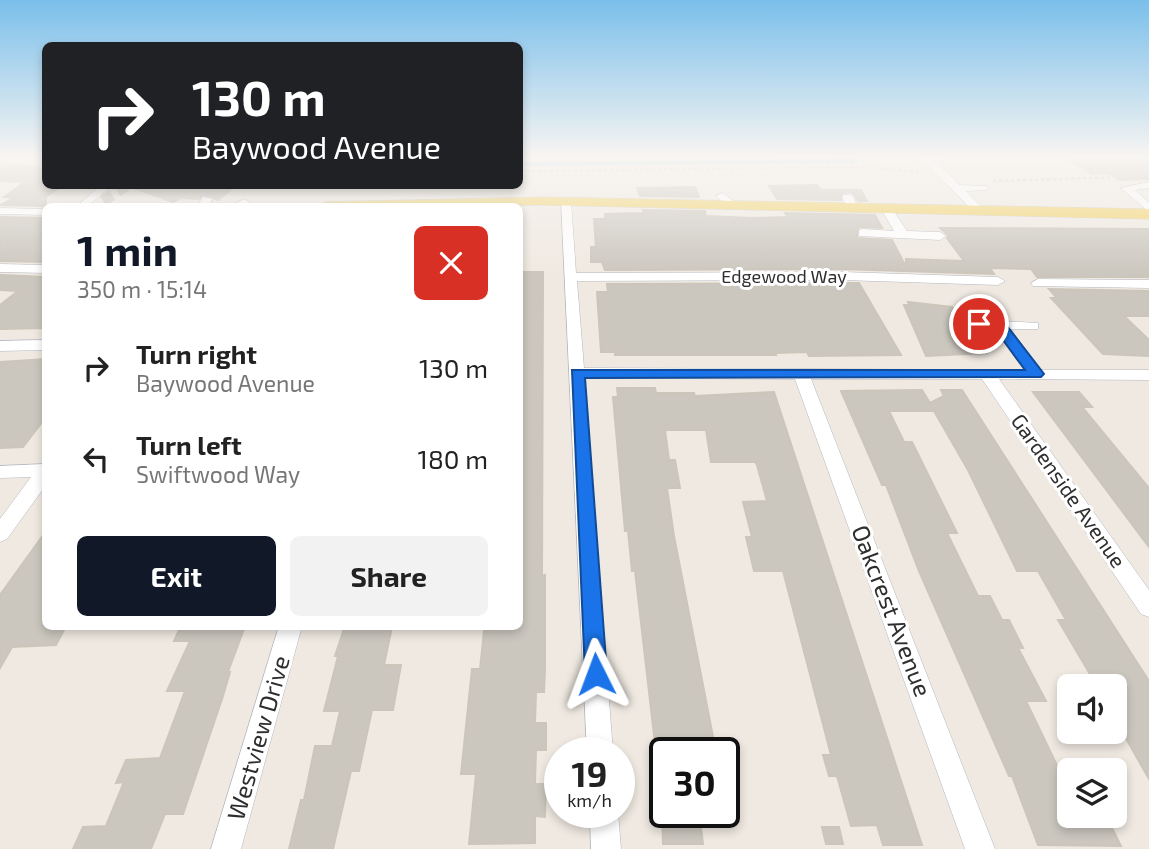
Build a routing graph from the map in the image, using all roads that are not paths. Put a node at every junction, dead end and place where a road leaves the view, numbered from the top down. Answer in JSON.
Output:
{"nodes":[{"id":1,"x":964,"y":196,"type":"edge"},
{"id":2,"x":1134,"y":196,"type":"edge"},
{"id":3,"x":565,"y":201,"type":"junction"},
{"id":4,"x":374,"y":203,"type":"edge"},
{"id":5,"x":456,"y":203,"type":"edge"},
{"id":6,"x":475,"y":203,"type":"edge"},
{"id":7,"x":887,"y":209,"type":"junction"},
{"id":8,"x":1149,"y":209,"type":"edge"},
{"id":9,"x":0,"y":211,"type":"edge"},
{"id":10,"x":979,"y":211,"type":"junction"},
{"id":11,"x":42,"y":212,"type":"edge"},
{"id":12,"x":1149,"y":214,"type":"edge"},
{"id":13,"x":863,"y":233,"type":"dead end"},
{"id":14,"x":903,"y":235,"type":"junction"},
{"id":15,"x":940,"y":236,"type":"dead end"},
{"id":16,"x":0,"y":268,"type":"edge"},
{"id":17,"x":42,"y":269,"type":"edge"},
{"id":18,"x":570,"y":277,"type":"junction"},
{"id":19,"x":998,"y":281,"type":"dead end"},
{"id":20,"x":1038,"y":283,"type":"dead end"},
{"id":21,"x":1149,"y":284,"type":"edge"},
{"id":22,"x":960,"y":323,"type":"dead end"},
{"id":23,"x":999,"y":325,"type":"junction"},
{"id":24,"x":1033,"y":326,"type":"dead end"},
{"id":25,"x":42,"y":345,"type":"edge"},
{"id":26,"x":0,"y":346,"type":"edge"},
{"id":27,"x":578,"y":373,"type":"junction"},
{"id":28,"x":801,"y":374,"type":"junction"},
{"id":29,"x":987,"y":374,"type":"junction"},
{"id":30,"x":1036,"y":374,"type":"junction"},
{"id":31,"x":1149,"y":375,"type":"edge"},
{"id":32,"x":42,"y":470,"type":"edge"},
{"id":33,"x":0,"y":472,"type":"edge"},
{"id":34,"x":42,"y":474,"type":"edge"},
{"id":35,"x":0,"y":534,"type":"edge"},
{"id":36,"x":1149,"y":608,"type":"edge"},
{"id":37,"x":290,"y":630,"type":"edge"},
{"id":38,"x":599,"y":737,"type":"edge"},
{"id":39,"x":605,"y":828,"type":"edge"},
{"id":40,"x":226,"y":849,"type":"edge"},
{"id":41,"x":606,"y":849,"type":"edge"},
{"id":42,"x":980,"y":849,"type":"edge"}],
"edges":[{"from":1,"to":10,"type":"street"},
{"from":2,"to":8,"type":"street"},
{"from":3,"to":6,"type":"main road"},
{"from":3,"to":7,"type":"main road"},
{"from":3,"to":18,"type":"street"},
{"from":4,"to":5,"type":"main road"},
{"from":7,"to":10,"type":"main road"},
{"from":7,"to":14,"type":"street"},
{"from":9,"to":11,"type":"street"},
{"from":10,"to":12,"type":"main road"},
{"from":13,"to":14,"type":"street"},
{"from":14,"to":15,"type":"street"},
{"from":16,"to":17,"type":"street"},
{"from":18,"to":19,"type":"street","name":"Edgewood Way"},
{"from":18,"to":27,"type":"street"},
{"from":20,"to":21,"type":"street"},
{"from":22,"to":23,"type":"street"},
{"from":23,"to":24,"type":"street"},
{"from":23,"to":30,"type":"street"},
{"from":25,"to":26,"type":"street"},
{"from":27,"to":28,"type":"street"},
{"from":27,"to":38,"type":"street"},
{"from":28,"to":29,"type":"street"},
{"from":28,"to":42,"type":"street","name":"Oakcrest Avenue"},
{"from":29,"to":30,"type":"street"},
{"from":29,"to":36,"type":"street","name":"Gardenside Avenue"},
{"from":30,"to":31,"type":"street"},
{"from":32,"to":33,"type":"street"},
{"from":34,"to":35,"type":"street"},
{"from":37,"to":40,"type":"street","name":"Westview Drive"},
{"from":39,"to":41,"type":"street"}]}
